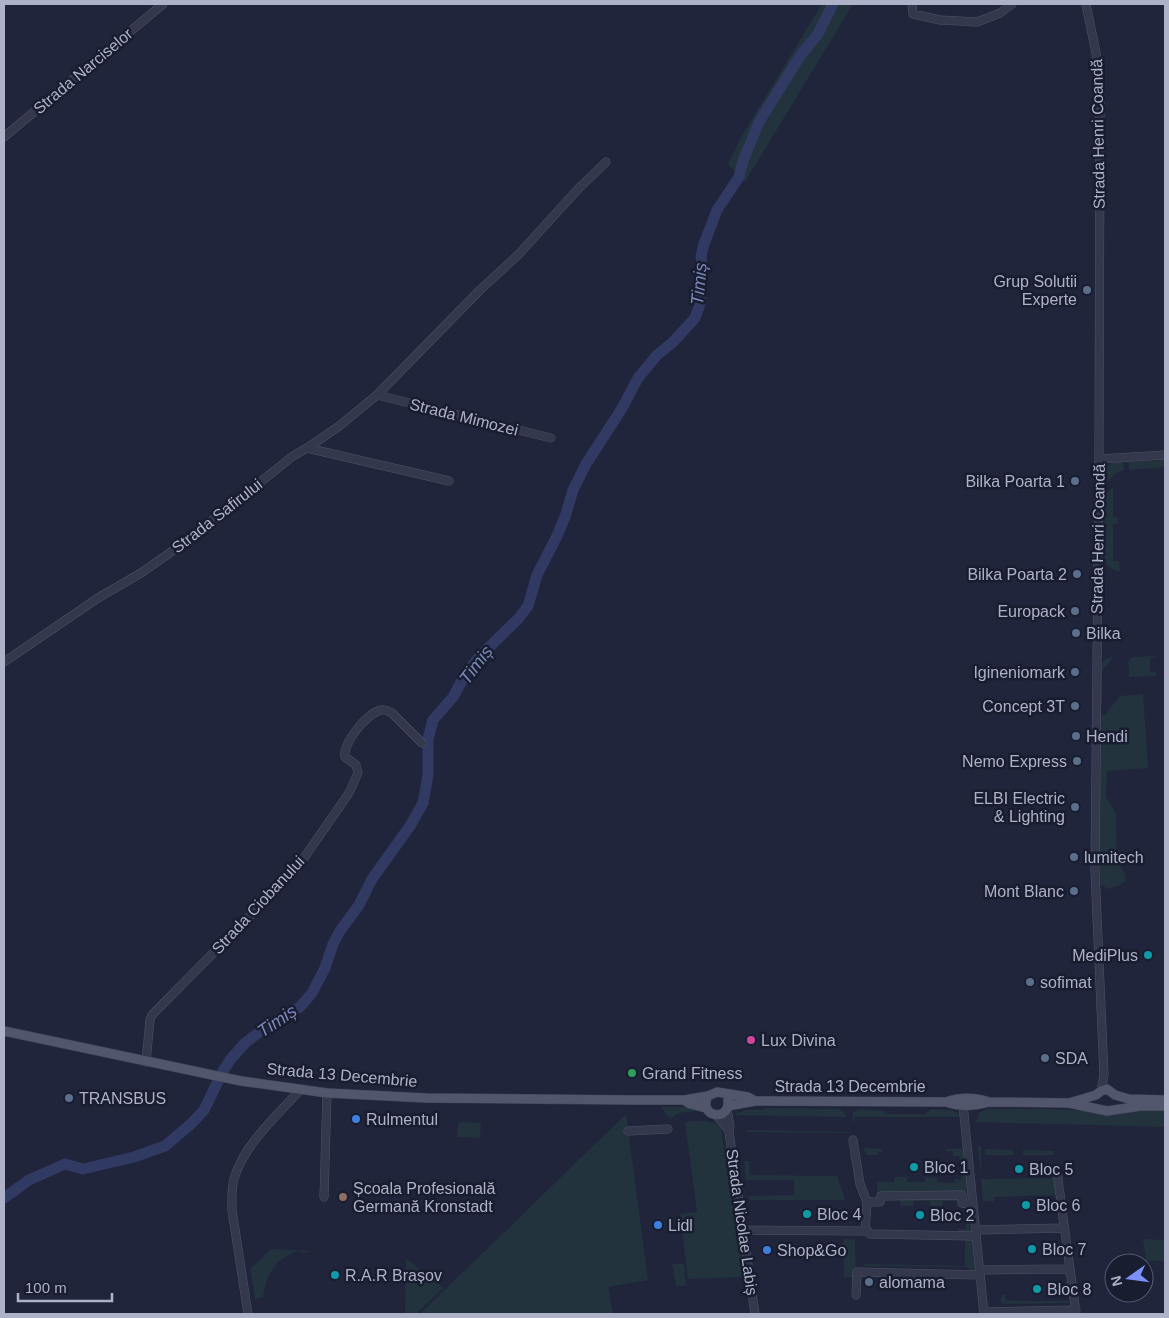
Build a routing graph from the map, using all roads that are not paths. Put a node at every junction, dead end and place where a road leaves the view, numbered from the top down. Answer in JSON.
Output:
{"nodes":[{"id":1,"x":163,"y":4,"type":"edge"},
{"id":2,"x":912,"y":4,"type":"edge"},
{"id":3,"x":1012,"y":4,"type":"edge"},
{"id":4,"x":1086,"y":4,"type":"edge"},
{"id":5,"x":4,"y":137,"type":"edge"},
{"id":6,"x":606,"y":162,"type":"dead end"},
{"id":7,"x":377,"y":396,"type":"junction"},
{"id":8,"x":550,"y":438,"type":"dead end"},
{"id":9,"x":307,"y":448,"type":"junction"},
{"id":10,"x":1165,"y":455,"type":"edge"},
{"id":11,"x":1099,"y":459,"type":"junction"},
{"id":12,"x":449,"y":481,"type":"dead end"},
{"id":13,"x":4,"y":662,"type":"edge"},
{"id":14,"x":422,"y":743,"type":"dead end"},
{"id":15,"x":4,"y":1031,"type":"edge"},
{"id":16,"x":146,"y":1062,"type":"junction"},
{"id":17,"x":301,"y":1090,"type":"junction"},
{"id":18,"x":327,"y":1093,"type":"junction"},
{"id":19,"x":1106,"y":1093,"type":"junction"},
{"id":20,"x":723,"y":1094,"type":"junction"},
{"id":21,"x":708,"y":1096,"type":"junction"},
{"id":22,"x":684,"y":1100,"type":"junction"},
{"id":23,"x":1165,"y":1100,"type":"edge"},
{"id":24,"x":755,"y":1101,"type":"junction"},
{"id":25,"x":946,"y":1102,"type":"junction"},
{"id":26,"x":989,"y":1102,"type":"junction"},
{"id":27,"x":1069,"y":1103,"type":"junction"},
{"id":28,"x":963,"y":1105,"type":"junction"},
{"id":29,"x":1165,"y":1106,"type":"edge"},
{"id":30,"x":728,"y":1107,"type":"junction"},
{"id":31,"x":706,"y":1108,"type":"junction"},
{"id":32,"x":1100,"y":1109,"type":"junction"},
{"id":33,"x":1110,"y":1110,"type":"junction"},
{"id":34,"x":716,"y":1115,"type":"junction"},
{"id":35,"x":668,"y":1129,"type":"dead end"},
{"id":36,"x":729,"y":1130,"type":"junction"},
{"id":37,"x":628,"y":1131,"type":"dead end"},
{"id":38,"x":853,"y":1140,"type":"dead end"},
{"id":39,"x":1057,"y":1172,"type":"dead end"},
{"id":40,"x":324,"y":1197,"type":"dead end"},
{"id":41,"x":867,"y":1202,"type":"junction"},
{"id":42,"x":968,"y":1204,"type":"dead end"},
{"id":43,"x":1064,"y":1228,"type":"junction"},
{"id":44,"x":743,"y":1230,"type":"junction"},
{"id":45,"x":865,"y":1231,"type":"junction"},
{"id":46,"x":976,"y":1233,"type":"junction"},
{"id":47,"x":1070,"y":1269,"type":"junction"},
{"id":48,"x":980,"y":1273,"type":"junction"},
{"id":49,"x":856,"y":1295,"type":"dead end"},
{"id":50,"x":1076,"y":1312,"type":"edge"},
{"id":51,"x":984,"y":1313,"type":"edge"},
{"id":52,"x":248,"y":1314,"type":"edge"},
{"id":53,"x":755,"y":1314,"type":"edge"}],
"edges":[{"from":1,"to":5,"type":"street","name":"Strada Narciselor"},
{"from":2,"to":3,"type":"street"},
{"from":4,"to":11,"type":"street","name":"Strada Henri Coandă"},
{"from":6,"to":7,"type":"street","name":"Strada Safirului"},
{"from":7,"to":8,"type":"street","name":"Strada Mimozei"},
{"from":7,"to":9,"type":"street","name":"Strada Safirului"},
{"from":9,"to":12,"type":"street"},
{"from":9,"to":13,"type":"street","name":"Strada Safirului"},
{"from":10,"to":11,"type":"street"},
{"from":11,"to":19,"type":"street","name":"Strada Henri Coandă"},
{"from":14,"to":16,"type":"street","name":"Strada Ciobanului"},
{"from":15,"to":16,"type":"main road","name":"Strada 13 Decembrie"},
{"from":16,"to":17,"type":"main road","name":"Strada 13 Decembrie"},
{"from":17,"to":18,"type":"main road","name":"Strada 13 Decembrie"},
{"from":17,"to":52,"type":"street"},
{"from":18,"to":22,"type":"main road","name":"Strada 13 Decembrie"},
{"from":18,"to":40,"type":"street"},
{"from":19,"to":23,"type":"main road","name":"Strada 13 Decembrie"},
{"from":19,"to":27,"type":"main road","name":"Strada 13 Decembrie"},
{"from":19,"to":32,"type":"main road"},
{"from":19,"to":33,"type":"main road"},
{"from":20,"to":21,"type":"main road","name":"Strada 13 Decembrie"},
{"from":20,"to":24,"type":"main road","name":"Strada 13 Decembrie"},
{"from":20,"to":30,"type":"main road"},
{"from":21,"to":22,"type":"main road","name":"Strada 13 Decembrie"},
{"from":21,"to":31,"type":"main road"},
{"from":22,"to":31,"type":"main road","name":"Strada 13 Decembrie"},
{"from":24,"to":25,"type":"main road","name":"Strada 13 Decembrie"},
{"from":24,"to":30,"type":"main road","name":"Strada 13 Decembrie"},
{"from":25,"to":26,"type":"main road","name":"Strada 13 Decembrie"},
{"from":25,"to":28,"type":"main road","name":"Strada 13 Decembrie"},
{"from":26,"to":27,"type":"main road","name":"Strada 13 Decembrie"},
{"from":26,"to":28,"type":"main road","name":"Strada 13 Decembrie"},
{"from":27,"to":32,"type":"main road","name":"Strada 13 Decembrie"},
{"from":28,"to":46,"type":"street"},
{"from":29,"to":33,"type":"main road","name":"Strada 13 Decembrie"},
{"from":30,"to":34,"type":"main road","name":"Strada 13 Decembrie"},
{"from":30,"to":36,"type":"street","name":"Strada Nicolae Labiș"},
{"from":31,"to":34,"type":"main road","name":"Strada 13 Decembrie"},
{"from":32,"to":33,"type":"main road","name":"Strada 13 Decembrie"},
{"from":34,"to":36,"type":"street","name":"Strada Nicolae Labiș"},
{"from":35,"to":37,"type":"street"},
{"from":36,"to":44,"type":"street","name":"Strada Nicolae Labiș"},
{"from":38,"to":41,"type":"street"},
{"from":39,"to":43,"type":"street"},
{"from":41,"to":42,"type":"street"},
{"from":41,"to":45,"type":"street"},
{"from":43,"to":46,"type":"street"},
{"from":43,"to":47,"type":"street"},
{"from":44,"to":45,"type":"street"},
{"from":44,"to":53,"type":"street","name":"Strada Nicolae Labiș"},
{"from":45,"to":46,"type":"street"},
{"from":46,"to":48,"type":"street"},
{"from":47,"to":48,"type":"street"},
{"from":47,"to":50,"type":"street"},
{"from":48,"to":49,"type":"street"},
{"from":48,"to":51,"type":"street"},
{"from":50,"to":51,"type":"street"}]}
